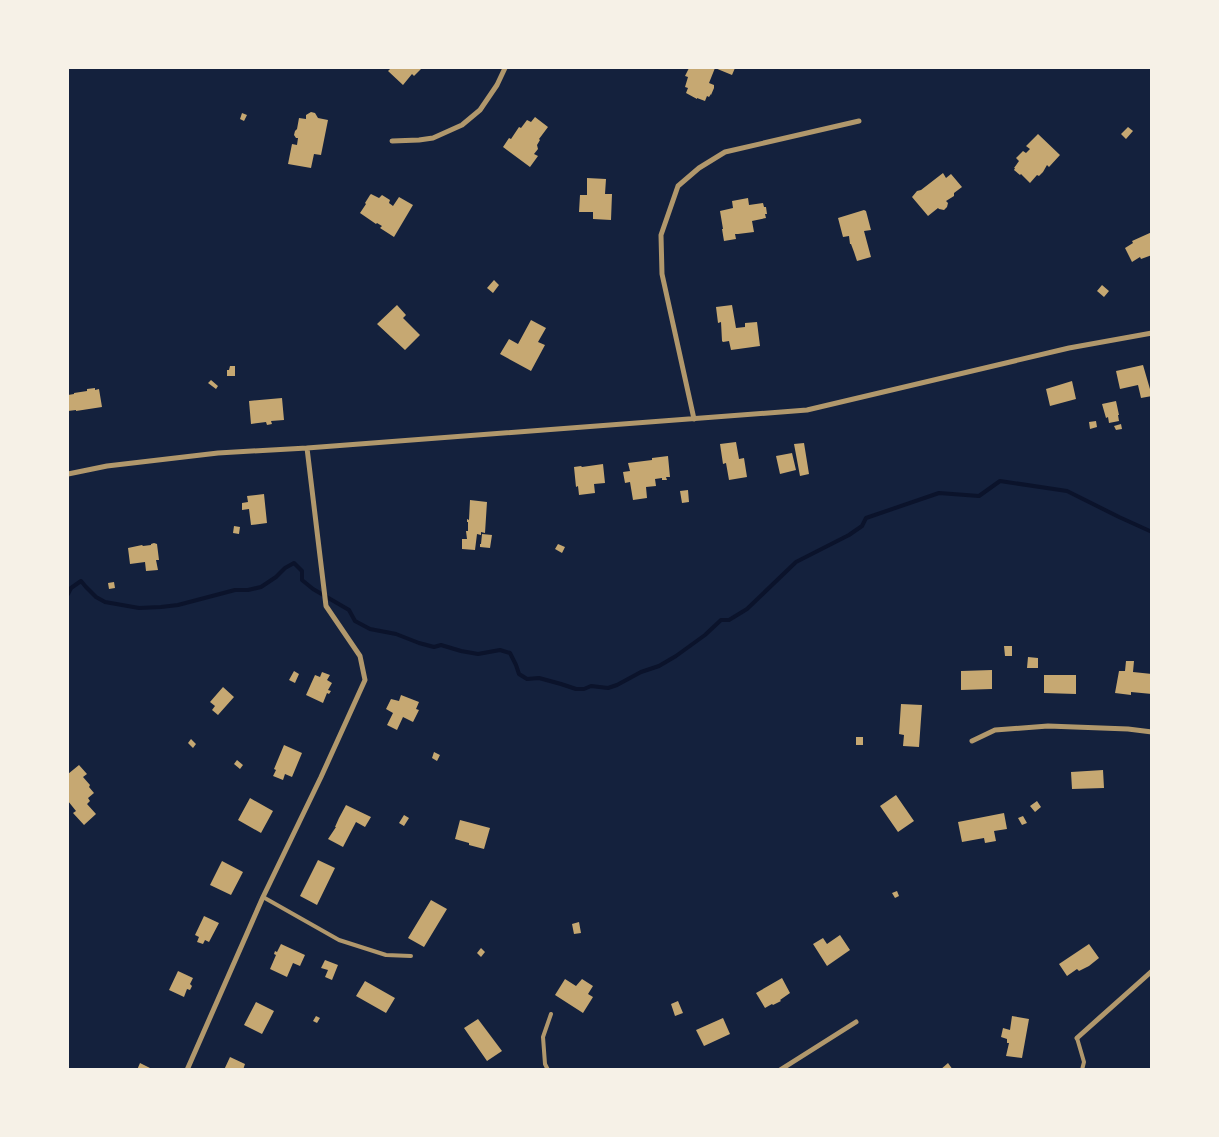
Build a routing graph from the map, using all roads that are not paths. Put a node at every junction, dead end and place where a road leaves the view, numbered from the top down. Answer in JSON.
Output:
{"nodes":[{"id":1,"x":505,"y":68,"type":"edge"},
{"id":2,"x":859,"y":121,"type":"dead end"},
{"id":3,"x":392,"y":141,"type":"dead end"},
{"id":4,"x":1152,"y":334,"type":"edge"},
{"id":5,"x":694,"y":419,"type":"junction"},
{"id":6,"x":307,"y":448,"type":"junction"},
{"id":7,"x":68,"y":474,"type":"edge"},
{"id":8,"x":1152,"y":732,"type":"edge"},
{"id":9,"x":972,"y":741,"type":"dead end"},
{"id":10,"x":263,"y":897,"type":"junction"},
{"id":11,"x":411,"y":956,"type":"dead end"},
{"id":12,"x":1152,"y":971,"type":"edge"},
{"id":13,"x":551,"y":1014,"type":"dead end"},
{"id":14,"x":856,"y":1022,"type":"dead end"},
{"id":15,"x":1077,"y":1038,"type":"joint"},
{"id":16,"x":187,"y":1070,"type":"edge"},
{"id":17,"x":548,"y":1070,"type":"edge"},
{"id":18,"x":780,"y":1070,"type":"edge"},
{"id":19,"x":1082,"y":1070,"type":"edge"}],
"edges":[{"from":1,"to":3,"type":"street"},
{"from":2,"to":5,"type":"street"},
{"from":4,"to":5,"type":"street"},
{"from":5,"to":6,"type":"street"},
{"from":6,"to":7,"type":"street"},
{"from":6,"to":10,"type":"street"},
{"from":8,"to":9,"type":"street"},
{"from":10,"to":11,"type":"lane"},
{"from":10,"to":16,"type":"street"},
{"from":12,"to":15,"type":"street"},
{"from":13,"to":17,"type":"lane"},
{"from":14,"to":18,"type":"street"},
{"from":15,"to":19,"type":"lane"}]}
